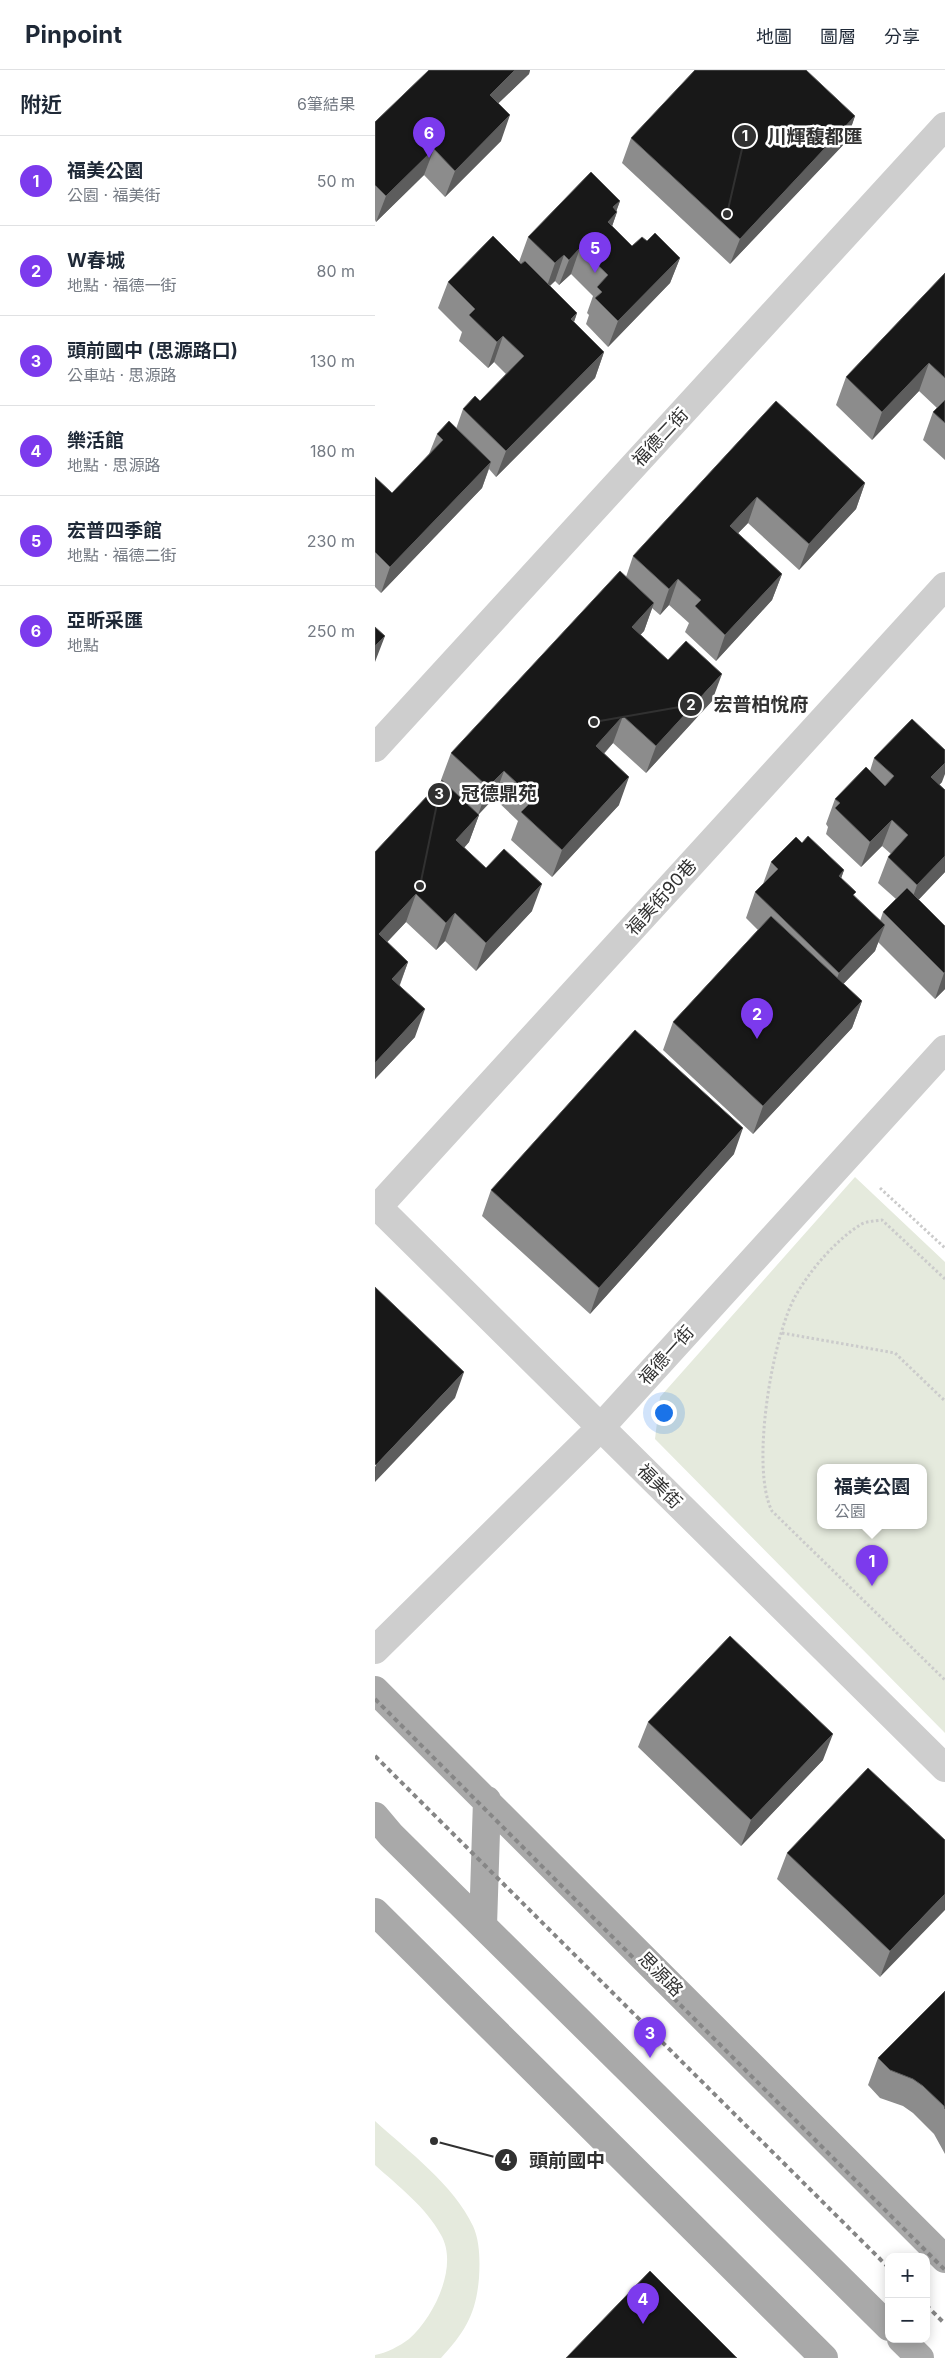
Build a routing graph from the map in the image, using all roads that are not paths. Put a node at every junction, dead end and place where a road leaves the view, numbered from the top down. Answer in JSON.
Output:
{"nodes":[{"id":1,"x":945,"y":126,"type":"edge"},
{"id":2,"x":945,"y":586,"type":"edge"},
{"id":3,"x":375,"y":748,"type":"edge"},
{"id":4,"x":945,"y":1049,"type":"edge"},
{"id":5,"x":376,"y":1206,"type":"edge"},
{"id":6,"x":601,"y":1428,"type":"junction"},
{"id":7,"x":375,"y":1650,"type":"edge"},
{"id":8,"x":375,"y":1690,"type":"edge"},
{"id":9,"x":945,"y":1768,"type":"edge"},
{"id":10,"x":487,"y":1800,"type":"junction"},
{"id":11,"x":380,"y":1824,"type":"edge"},
{"id":12,"x":375,"y":1912,"type":"edge"},
{"id":13,"x":483,"y":1926,"type":"junction"},
{"id":14,"x":945,"y":2259,"type":"edge"},
{"id":15,"x":885,"y":2323,"type":"edge"},
{"id":16,"x":905,"y":2343,"type":"edge"},
{"id":17,"x":824,"y":2358,"type":"edge"},
{"id":18,"x":920,"y":2358,"type":"edge"}],
"edges":[{"from":1,"to":3,"type":"street","name":"福德二街"},
{"from":2,"to":5,"type":"street","name":"福美街90巷"},
{"from":4,"to":6,"type":"street","name":"福德一街"},
{"from":5,"to":6,"type":"street","name":"福美街"},
{"from":6,"to":7,"type":"street","name":"福德一街"},
{"from":6,"to":9,"type":"street","name":"福美街"},
{"from":8,"to":10,"type":"main road","name":"思源路"},
{"from":10,"to":13,"type":"main road"},
{"from":10,"to":14,"type":"main road","name":"思源路"},
{"from":11,"to":13,"type":"main road"},
{"from":12,"to":17,"type":"main road"},
{"from":13,"to":15,"type":"main road"},
{"from":16,"to":18,"type":"main road"}]}
